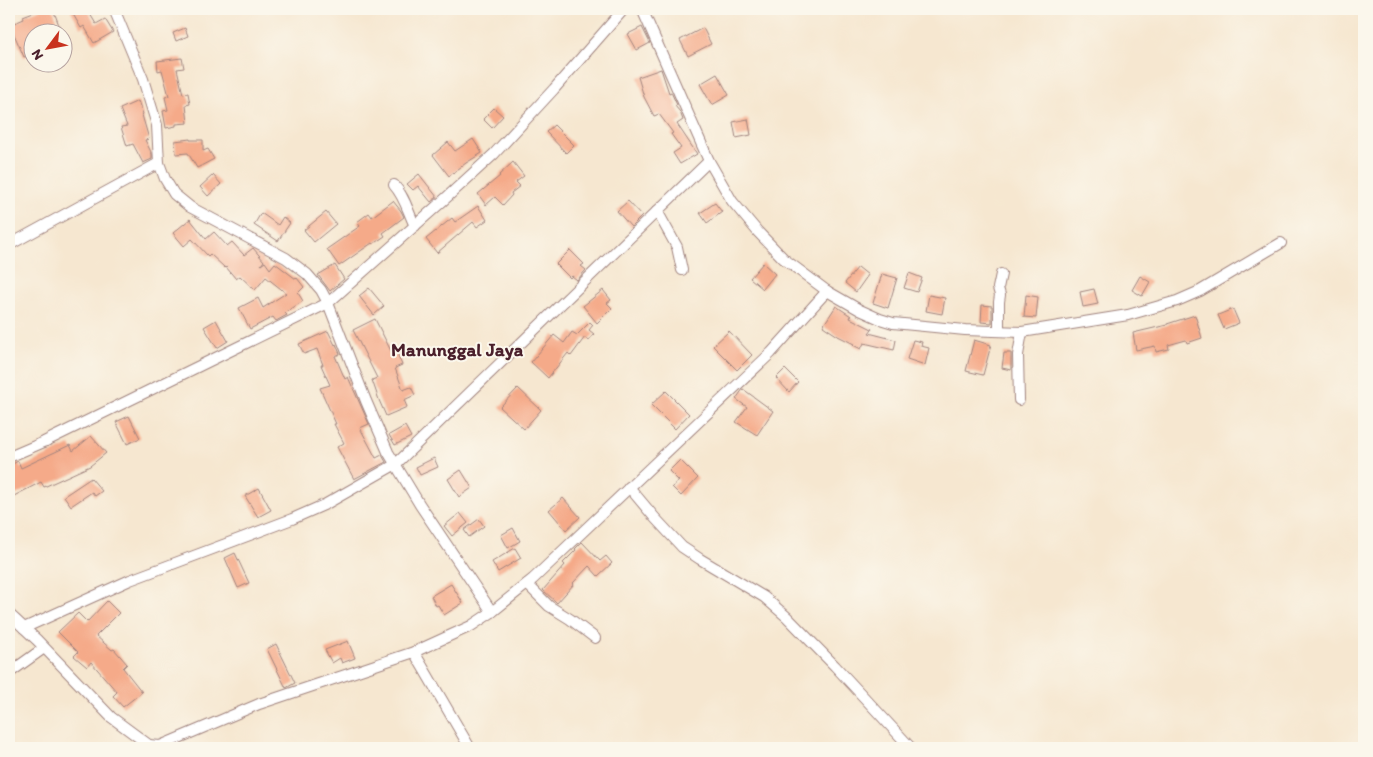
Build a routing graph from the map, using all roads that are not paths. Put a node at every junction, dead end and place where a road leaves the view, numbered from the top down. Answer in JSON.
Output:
{"nodes":[{"id":1,"x":114,"y":9,"type":"edge"},
{"id":2,"x":624,"y":9,"type":"edge"},
{"id":3,"x":642,"y":9,"type":"edge"},
{"id":4,"x":709,"y":161,"type":"junction"},
{"id":5,"x":159,"y":163,"type":"junction"},
{"id":6,"x":394,"y":186,"type":"dead end"},
{"id":7,"x":657,"y":211,"type":"junction"},
{"id":8,"x":415,"y":226,"type":"junction"},
{"id":9,"x":1281,"y":243,"type":"dead end"},
{"id":10,"x":9,"y":245,"type":"edge"},
{"id":11,"x":682,"y":270,"type":"dead end"},
{"id":12,"x":1001,"y":274,"type":"dead end"},
{"id":13,"x":827,"y":291,"type":"junction"},
{"id":14,"x":328,"y":304,"type":"junction"},
{"id":15,"x":999,"y":331,"type":"junction"},
{"id":16,"x":1022,"y":332,"type":"junction"},
{"id":17,"x":1019,"y":400,"type":"dead end"},
{"id":18,"x":9,"y":458,"type":"edge"},
{"id":19,"x":396,"y":464,"type":"junction"},
{"id":20,"x":629,"y":487,"type":"junction"},
{"id":21,"x":527,"y":584,"type":"junction"},
{"id":22,"x":492,"y":612,"type":"junction"},
{"id":23,"x":9,"y":614,"type":"edge"},
{"id":24,"x":24,"y":628,"type":"junction"},
{"id":25,"x":596,"y":638,"type":"dead end"},
{"id":26,"x":44,"y":648,"type":"junction"},
{"id":27,"x":414,"y":652,"type":"junction"},
{"id":28,"x":9,"y":673,"type":"edge"},
{"id":29,"x":149,"y":746,"type":"edge"},
{"id":30,"x":470,"y":748,"type":"edge"},
{"id":31,"x":911,"y":748,"type":"edge"}],
"edges":[{"from":1,"to":5,"type":"street"},
{"from":2,"to":8,"type":"street"},
{"from":3,"to":4,"type":"street"},
{"from":4,"to":7,"type":"street"},
{"from":4,"to":13,"type":"street"},
{"from":5,"to":10,"type":"street"},
{"from":5,"to":14,"type":"street"},
{"from":6,"to":8,"type":"street"},
{"from":7,"to":11,"type":"street"},
{"from":7,"to":19,"type":"street"},
{"from":8,"to":14,"type":"street"},
{"from":9,"to":16,"type":"street"},
{"from":12,"to":15,"type":"street"},
{"from":13,"to":15,"type":"street"},
{"from":13,"to":20,"type":"street"},
{"from":14,"to":18,"type":"street"},
{"from":14,"to":19,"type":"street"},
{"from":15,"to":16,"type":"street"},
{"from":16,"to":17,"type":"street"},
{"from":19,"to":22,"type":"street"},
{"from":19,"to":24,"type":"street"},
{"from":20,"to":21,"type":"street"},
{"from":20,"to":31,"type":"street"},
{"from":21,"to":22,"type":"street"},
{"from":21,"to":25,"type":"street"},
{"from":22,"to":27,"type":"street"},
{"from":23,"to":24,"type":"street"},
{"from":24,"to":26,"type":"street"},
{"from":26,"to":28,"type":"street"},
{"from":26,"to":29,"type":"street"},
{"from":27,"to":29,"type":"street"},
{"from":27,"to":30,"type":"street"}]}
